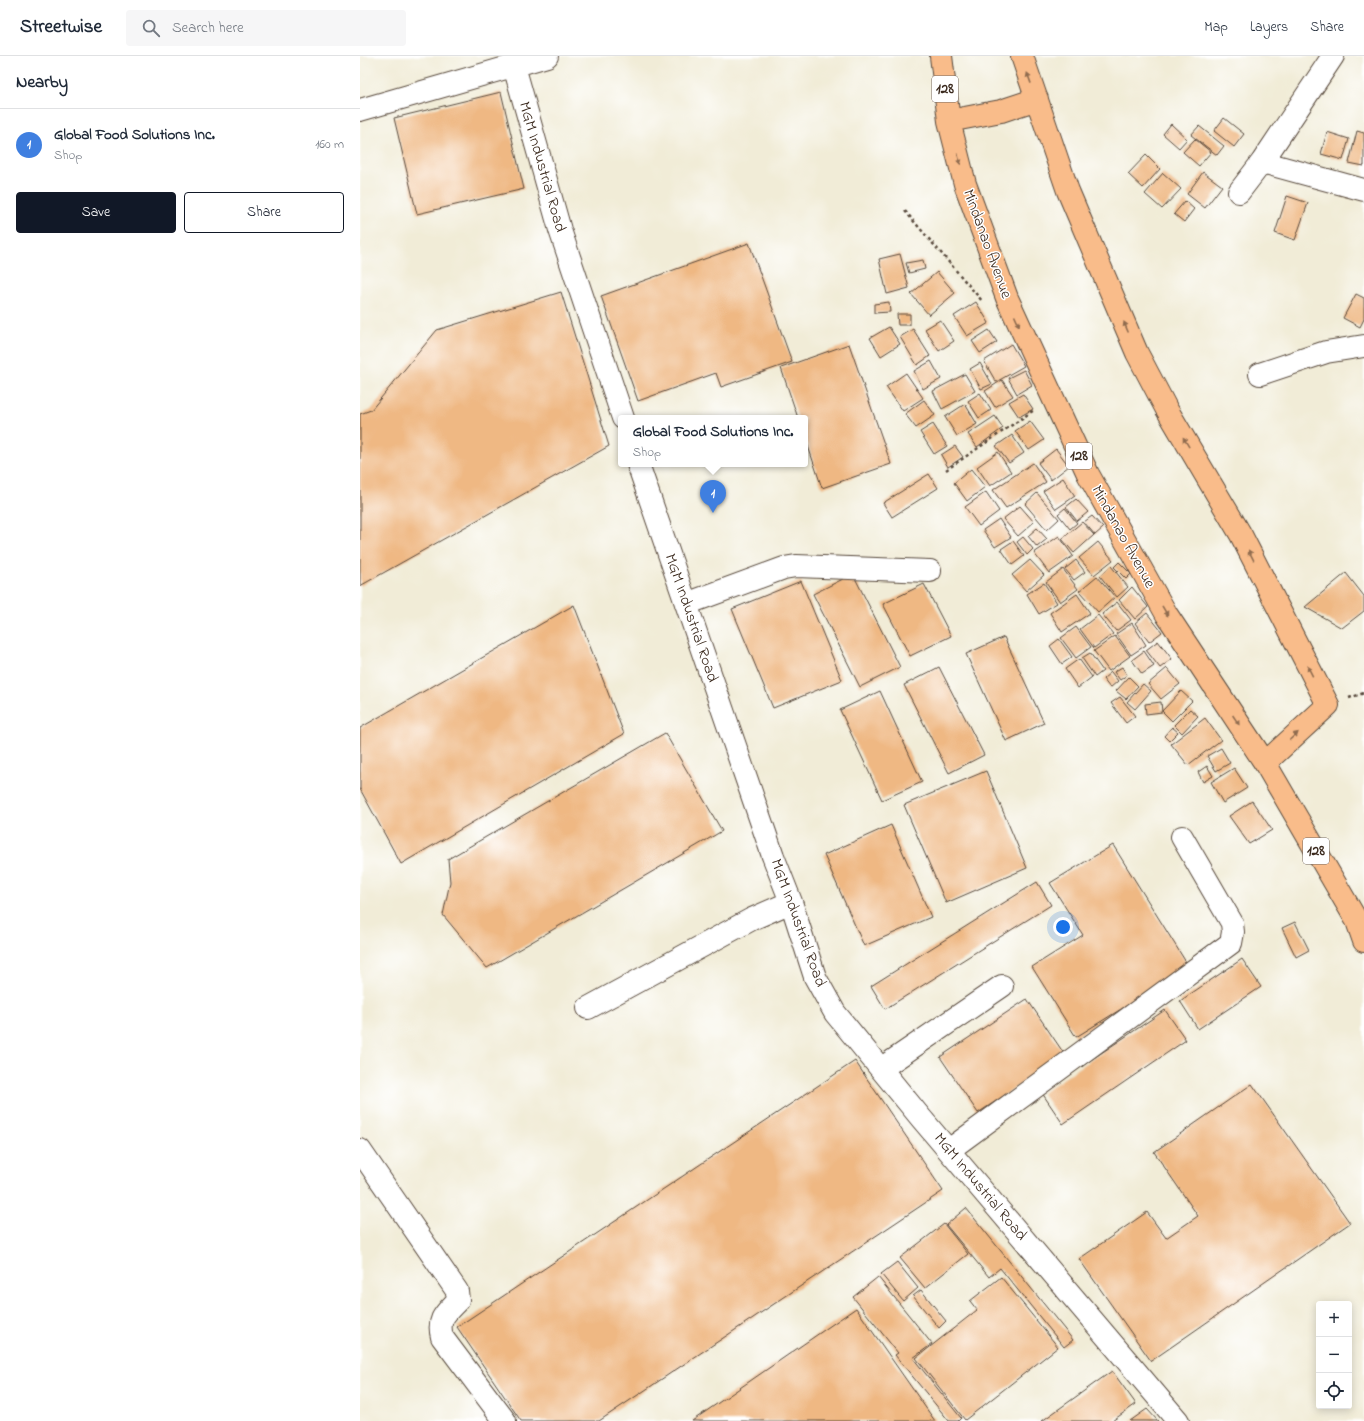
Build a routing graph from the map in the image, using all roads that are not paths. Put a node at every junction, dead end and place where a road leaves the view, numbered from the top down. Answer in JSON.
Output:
{"nodes":[{"id":1,"x":547,"y":56,"type":"edge"},
{"id":2,"x":941,"y":56,"type":"edge"},
{"id":3,"x":1022,"y":56,"type":"edge"},
{"id":4,"x":1333,"y":56,"type":"edge"},
{"id":5,"x":514,"y":66,"type":"junction"},
{"id":6,"x":1037,"y":99,"type":"junction"},
{"id":7,"x":360,"y":110,"type":"edge"},
{"id":8,"x":950,"y":121,"type":"junction"},
{"id":9,"x":1262,"y":162,"type":"junction"},
{"id":10,"x":1364,"y":190,"type":"edge"},
{"id":11,"x":1239,"y":192,"type":"dead end"},
{"id":12,"x":1364,"y":346,"type":"edge"},
{"id":13,"x":1260,"y":374,"type":"dead end"},
{"id":14,"x":622,"y":415,"type":"edge"},
{"id":15,"x":639,"y":467,"type":"edge"},
{"id":16,"x":930,"y":571,"type":"dead end"},
{"id":17,"x":686,"y":604,"type":"junction"},
{"id":18,"x":1265,"y":763,"type":"junction"},
{"id":19,"x":1182,"y":837,"type":"dead end"},
{"id":20,"x":791,"y":902,"type":"junction"},
{"id":21,"x":1364,"y":941,"type":"edge"},
{"id":22,"x":1002,"y":986,"type":"dead end"},
{"id":23,"x":588,"y":1008,"type":"dead end"},
{"id":24,"x":882,"y":1068,"type":"junction"},
{"id":25,"x":360,"y":1150,"type":"edge"},
{"id":26,"x":949,"y":1150,"type":"junction"},
{"id":27,"x":505,"y":1421,"type":"edge"},
{"id":28,"x":1178,"y":1421,"type":"edge"}],
"edges":[{"from":1,"to":5,"type":"street"},
{"from":2,"to":8,"type":"main road","name":"Mindanao Avenue","number":"128"},
{"from":6,"to":3,"type":"main road","one_way":true},
{"from":4,"to":9,"type":"street"},
{"from":5,"to":7,"type":"street"},
{"from":5,"to":14,"type":"street","name":"MGM Industrial Road"},
{"from":6,"to":8,"type":"main road"},
{"from":18,"to":6,"type":"main road","one_way":true},
{"from":8,"to":18,"type":"main road","name":"Mindanao Avenue","number":"128","one_way":true},
{"from":9,"to":10,"type":"street"},
{"from":9,"to":11,"type":"street"},
{"from":12,"to":13,"type":"street"},
{"from":15,"to":17,"type":"street","name":"MGM Industrial Road"},
{"from":16,"to":17,"type":"street"},
{"from":17,"to":20,"type":"street","name":"MGM Industrial Road"},
{"from":18,"to":21,"type":"main road","name":"Mindanao Avenue","number":"128"},
{"from":19,"to":26,"type":"street"},
{"from":20,"to":23,"type":"street"},
{"from":20,"to":24,"type":"street","name":"MGM Industrial Road"},
{"from":22,"to":24,"type":"street"},
{"from":24,"to":26,"type":"street","name":"MGM Industrial Road"},
{"from":25,"to":27,"type":"street"},
{"from":26,"to":28,"type":"street","name":"MGM Industrial Road"}]}
